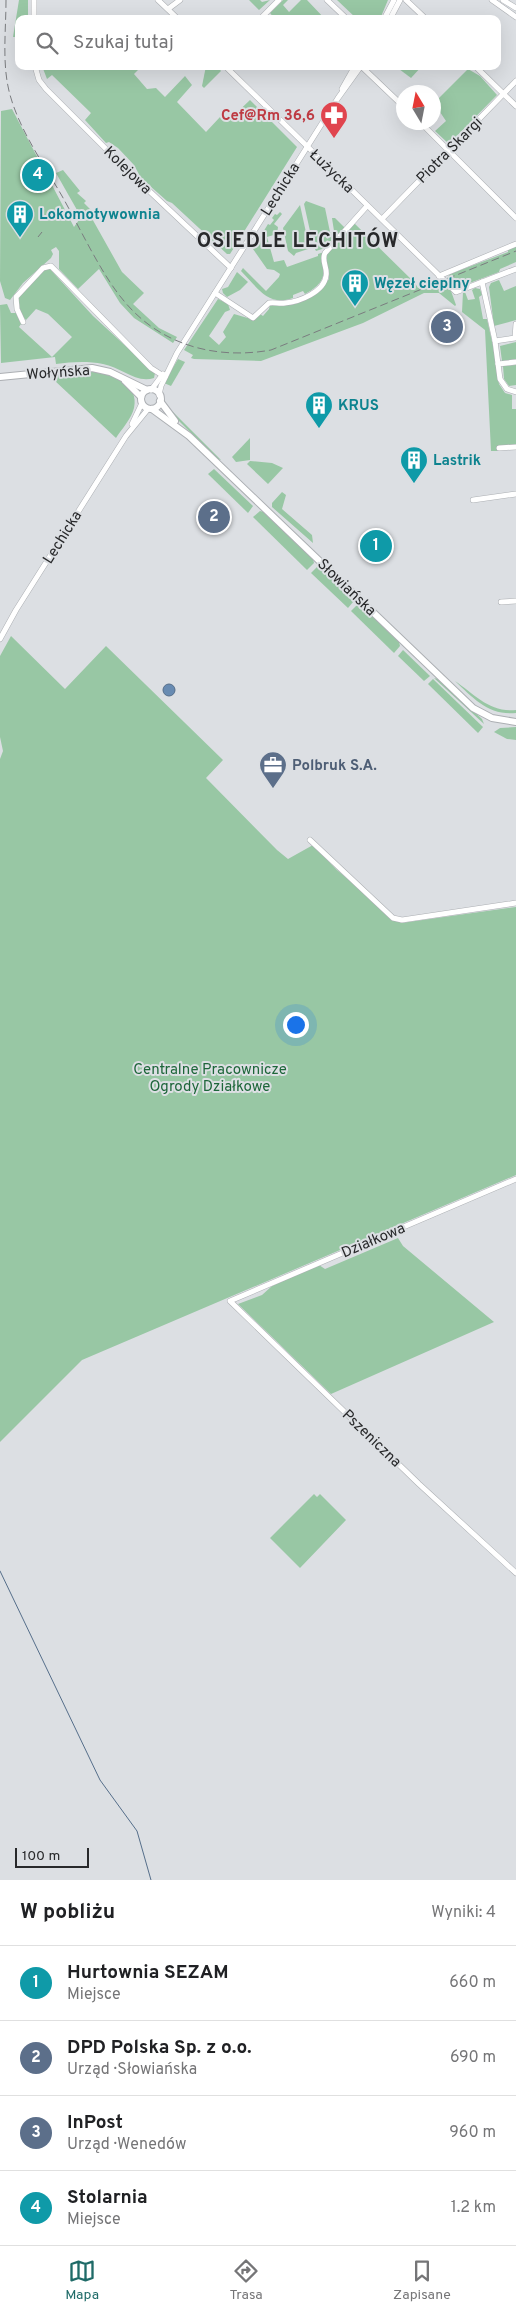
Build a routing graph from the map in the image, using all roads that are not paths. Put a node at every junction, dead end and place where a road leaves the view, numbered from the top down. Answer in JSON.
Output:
{"nodes":[{"id":1,"x":34,"y":0,"type":"edge"},
{"id":2,"x":158,"y":0,"type":"edge"},
{"id":3,"x":180,"y":0,"type":"edge"},
{"id":4,"x":279,"y":0,"type":"edge"},
{"id":5,"x":327,"y":0,"type":"edge"},
{"id":6,"x":394,"y":0,"type":"edge"},
{"id":7,"x":400,"y":0,"type":"edge"},
{"id":8,"x":406,"y":0,"type":"edge"},
{"id":9,"x":492,"y":0,"type":"edge"},
{"id":10,"x":504,"y":0,"type":"edge"},
{"id":11,"x":516,"y":8,"type":"edge"},
{"id":12,"x":168,"y":9,"type":"junction"},
{"id":13,"x":34,"y":15,"type":"edge"},
{"id":14,"x":174,"y":15,"type":"edge"},
{"id":15,"x":264,"y":15,"type":"edge"},
{"id":16,"x":343,"y":15,"type":"edge"},
{"id":17,"x":386,"y":15,"type":"edge"},
{"id":18,"x":392,"y":15,"type":"edge"},
{"id":19,"x":422,"y":15,"type":"edge"},
{"id":20,"x":516,"y":18,"type":"edge"},
{"id":21,"x":36,"y":70,"type":"edge"},
{"id":22,"x":228,"y":70,"type":"edge"},
{"id":23,"x":353,"y":70,"type":"edge"},
{"id":24,"x":358,"y":70,"type":"edge"},
{"id":25,"x":365,"y":70,"type":"edge"},
{"id":26,"x":479,"y":70,"type":"edge"},
{"id":27,"x":516,"y":81,"type":"edge"},
{"id":28,"x":504,"y":94,"type":"junction"},
{"id":29,"x":338,"y":98,"type":"junction"},
{"id":30,"x":396,"y":99,"type":"edge"},
{"id":31,"x":516,"y":106,"type":"edge"},
{"id":32,"x":428,"y":130,"type":"edge"},
{"id":33,"x":307,"y":147,"type":"junction"},
{"id":34,"x":448,"y":151,"type":"junction"},
{"id":35,"x":367,"y":206,"type":"junction"},
{"id":36,"x":516,"y":218,"type":"edge"},
{"id":37,"x":382,"y":219,"type":"junction"},
{"id":38,"x":516,"y":244,"type":"edge"},
{"id":39,"x":231,"y":268,"type":"junction"},
{"id":40,"x":516,"y":269,"type":"edge"},
{"id":41,"x":439,"y":276,"type":"junction"},
{"id":42,"x":482,"y":282,"type":"junction"},
{"id":43,"x":215,"y":293,"type":"junction"},
{"id":44,"x":24,"y":322,"type":"dead end"},
{"id":45,"x":516,"y":324,"type":"edge"},
{"id":46,"x":516,"y":339,"type":"edge"},
{"id":47,"x":495,"y":341,"type":"junction"},
{"id":48,"x":516,"y":362,"type":"edge"},
{"id":49,"x":498,"y":364,"type":"junction"},
{"id":50,"x":116,"y":374,"type":"junction"},
{"id":51,"x":164,"y":376,"type":"junction"},
{"id":52,"x":0,"y":377,"type":"edge"},
{"id":53,"x":149,"y":390,"type":"junction"},
{"id":54,"x":516,"y":392,"type":"edge"},
{"id":55,"x":160,"y":398,"type":"junction"},
{"id":56,"x":141,"y":400,"type":"junction"},
{"id":57,"x":150,"y":409,"type":"junction"},
{"id":58,"x":187,"y":435,"type":"junction"},
{"id":59,"x":126,"y":436,"type":"junction"},
{"id":60,"x":516,"y":447,"type":"edge"},
{"id":61,"x":499,"y":448,"type":"dead end"},
{"id":62,"x":516,"y":494,"type":"edge"},
{"id":63,"x":473,"y":500,"type":"dead end"},
{"id":64,"x":516,"y":601,"type":"edge"},
{"id":65,"x":501,"y":602,"type":"dead end"},
{"id":66,"x":0,"y":639,"type":"edge"},
{"id":67,"x":516,"y":722,"type":"edge"},
{"id":68,"x":310,"y":840,"type":"dead end"},
{"id":69,"x":516,"y":903,"type":"edge"},
{"id":70,"x":516,"y":1179,"type":"edge"},
{"id":71,"x":230,"y":1301,"type":"joint"},
{"id":72,"x":516,"y":1573,"type":"edge"}],
"edges":[{"from":1,"to":13,"type":"street"},
{"from":2,"to":12,"type":"street"},
{"from":3,"to":12,"type":"street"},
{"from":4,"to":15,"type":"street"},
{"from":5,"to":16,"type":"street"},
{"from":6,"to":17,"type":"street"},
{"from":7,"to":18,"type":"street"},
{"from":8,"to":19,"type":"street"},
{"from":9,"to":20,"type":"street"},
{"from":10,"to":11,"type":"street"},
{"from":12,"to":14,"type":"street"},
{"from":21,"to":39,"type":"street","name":"Kolejowa"},
{"from":22,"to":33,"type":"street","name":"Łużycka"},
{"from":23,"to":29,"type":"street","name":"Lechicka"},
{"from":24,"to":29,"type":"street","name":"Lechicka"},
{"from":25,"to":30,"type":"street"},
{"from":26,"to":28,"type":"street"},
{"from":27,"to":28,"type":"street","name":"Piotra Skargi"},
{"from":28,"to":31,"type":"street"},
{"from":28,"to":34,"type":"street","name":"Piotra Skargi"},
{"from":29,"to":33,"type":"street","name":"Lechicka"},
{"from":32,"to":34,"type":"street"},
{"from":33,"to":35,"type":"street","name":"Łużycka"},
{"from":33,"to":39,"type":"street","name":"Lechicka"},
{"from":34,"to":36,"type":"street"},
{"from":34,"to":37,"type":"street","name":"Piotra Skargi"},
{"from":35,"to":37,"type":"street","name":"Łużycka"},
{"from":35,"to":43,"type":"street"},
{"from":37,"to":41,"type":"street","name":"Łużycka"},
{"from":38,"to":41,"type":"street"},
{"from":39,"to":43,"type":"street","name":"Lechicka"},
{"from":40,"to":42,"type":"street"},
{"from":41,"to":42,"type":"street","name":"Łużycka"},
{"from":42,"to":47,"type":"street"},
{"from":43,"to":51,"type":"street","name":"Lechicka"},
{"from":44,"to":51,"type":"street"},
{"from":45,"to":46,"type":"street"},
{"from":46,"to":47,"type":"street"},
{"from":47,"to":49,"type":"street"},
{"from":48,"to":49,"type":"street"},
{"from":49,"to":54,"type":"street"},
{"from":50,"to":52,"type":"main road","name":"Wołyńska"},
{"from":50,"to":53,"type":"main road","name":"Wołyńska"},
{"from":50,"to":56,"type":"main road"},
{"from":51,"to":53,"type":"street","name":"Lechicka"},
{"from":51,"to":55,"type":"street","name":"Lechicka"},
{"from":53,"to":55,"type":"main road","name":"Wołyńska"},
{"from":53,"to":56,"type":"main road"},
{"from":55,"to":57,"type":"main road"},
{"from":55,"to":58,"type":"main road","name":"Słowiańska"},
{"from":56,"to":57,"type":"main road","name":"Słowiańska"},
{"from":56,"to":59,"type":"street","name":"Lechicka"},
{"from":57,"to":58,"type":"main road","name":"Słowiańska"},
{"from":57,"to":59,"type":"street","name":"Lechicka"},
{"from":58,"to":67,"type":"main road","name":"Słowiańska"},
{"from":59,"to":66,"type":"street","name":"Lechicka"},
{"from":60,"to":61,"type":"street"},
{"from":62,"to":63,"type":"street"},
{"from":64,"to":65,"type":"street"},
{"from":68,"to":69,"type":"street"},
{"from":70,"to":71,"type":"street","name":"Działkowa"},
{"from":71,"to":72,"type":"street","name":"Pszeniczna"}]}
